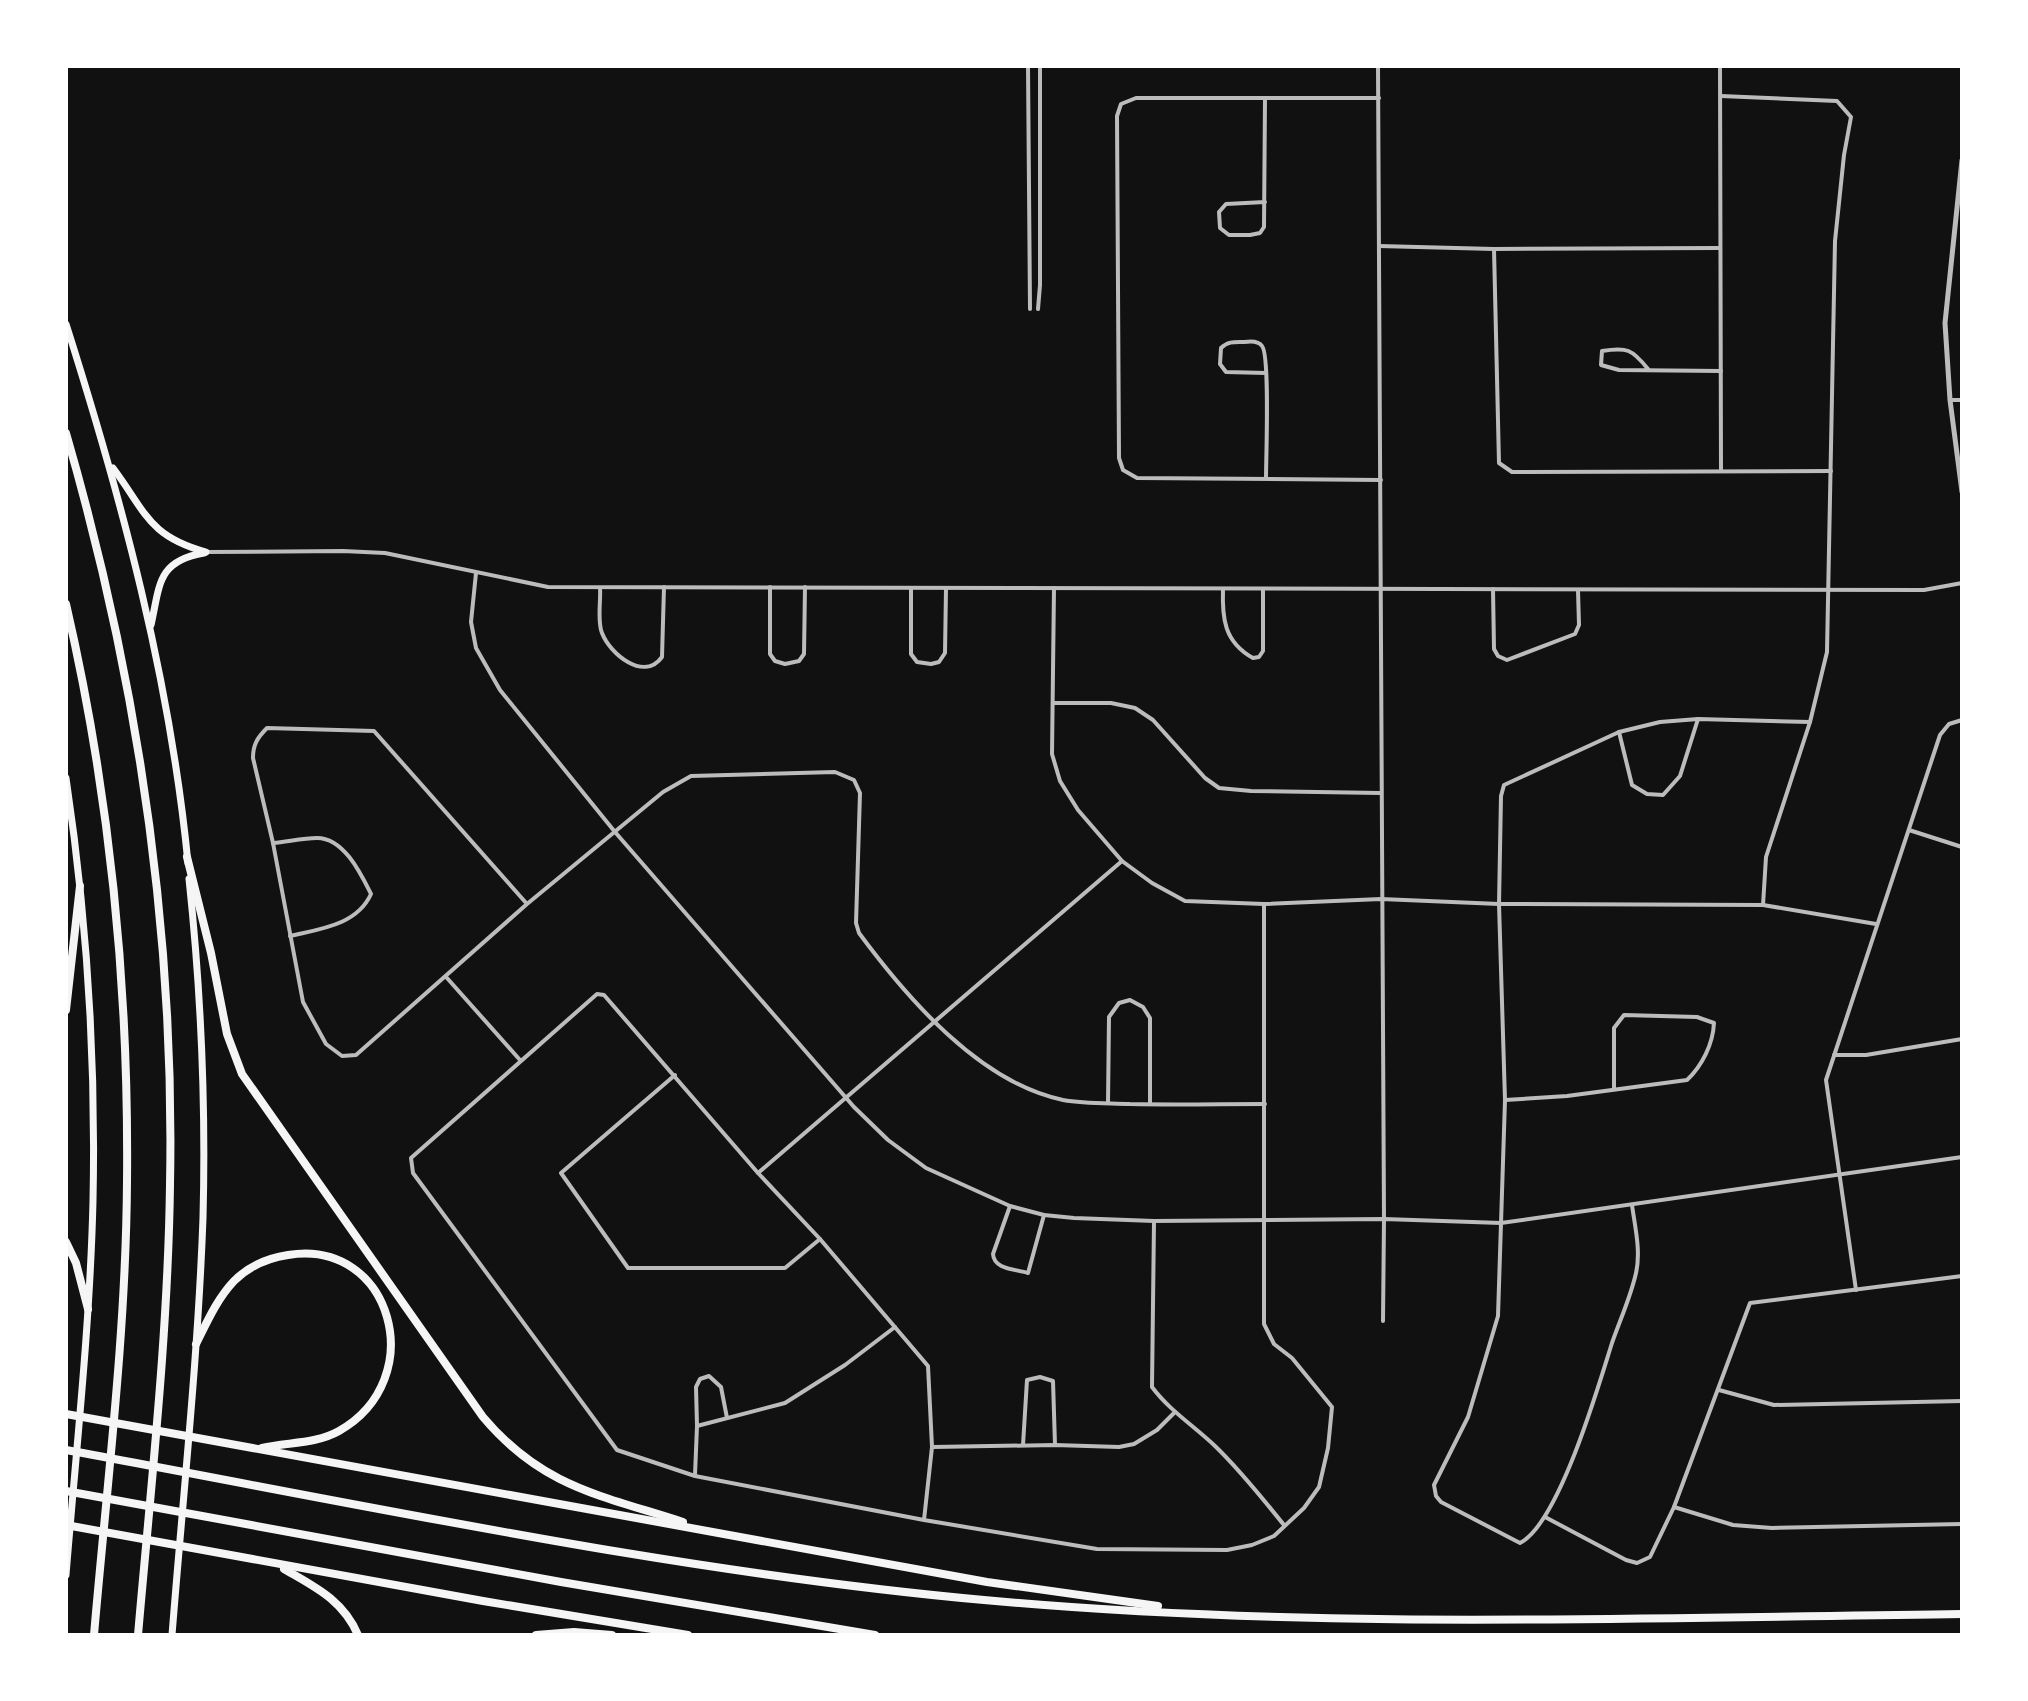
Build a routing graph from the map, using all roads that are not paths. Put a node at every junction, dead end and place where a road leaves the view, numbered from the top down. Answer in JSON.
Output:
{"nodes":[{"id":1,"x":1028,"y":66,"type":"edge"},
{"id":2,"x":1040,"y":66,"type":"edge"},
{"id":3,"x":1378,"y":66,"type":"edge"},
{"id":4,"x":1720,"y":66,"type":"edge"},
{"id":5,"x":1721,"y":96,"type":"junction"},
{"id":6,"x":1265,"y":98,"type":"junction"},
{"id":7,"x":1379,"y":98,"type":"junction"},
{"id":8,"x":1962,"y":160,"type":"edge"},
{"id":9,"x":1265,"y":202,"type":"junction"},
{"id":10,"x":1379,"y":246,"type":"junction"},
{"id":11,"x":1720,"y":248,"type":"junction"},
{"id":12,"x":1494,"y":249,"type":"junction"},
{"id":13,"x":1030,"y":309,"type":"dead end"},
{"id":14,"x":1038,"y":309,"type":"dead end"},
{"id":15,"x":66,"y":324,"type":"edge"},
{"id":16,"x":1648,"y":369,"type":"junction"},
{"id":17,"x":1722,"y":371,"type":"junction"},
{"id":18,"x":1266,"y":373,"type":"junction"},
{"id":19,"x":1950,"y":400,"type":"junction"},
{"id":20,"x":1962,"y":400,"type":"edge"},
{"id":21,"x":66,"y":433,"type":"edge"},
{"id":22,"x":109,"y":463,"type":"junction"},
{"id":23,"x":1721,"y":469,"type":"junction"},
{"id":24,"x":1831,"y":471,"type":"junction"},
{"id":25,"x":1266,"y":478,"type":"junction"},
{"id":26,"x":1381,"y":480,"type":"junction"},
{"id":27,"x":1962,"y":492,"type":"edge"},
{"id":28,"x":206,"y":552,"type":"junction"},
{"id":29,"x":476,"y":573,"type":"junction"},
{"id":30,"x":1962,"y":583,"type":"edge"},
{"id":31,"x":664,"y":587,"type":"junction"},
{"id":32,"x":770,"y":587,"type":"junction"},
{"id":33,"x":805,"y":587,"type":"junction"},
{"id":34,"x":600,"y":588,"type":"junction"},
{"id":35,"x":911,"y":588,"type":"junction"},
{"id":36,"x":946,"y":588,"type":"junction"},
{"id":37,"x":1054,"y":588,"type":"junction"},
{"id":38,"x":1223,"y":589,"type":"junction"},
{"id":39,"x":1263,"y":589,"type":"junction"},
{"id":40,"x":1380,"y":589,"type":"junction"},
{"id":41,"x":1493,"y":589,"type":"junction"},
{"id":42,"x":1578,"y":590,"type":"junction"},
{"id":43,"x":1829,"y":591,"type":"junction"},
{"id":44,"x":66,"y":604,"type":"edge"},
{"id":45,"x":150,"y":631,"type":"junction"},
{"id":46,"x":1053,"y":703,"type":"junction"},
{"id":47,"x":1698,"y":719,"type":"junction"},
{"id":48,"x":1962,"y":720,"type":"edge"},
{"id":49,"x":1810,"y":722,"type":"junction"},
{"id":50,"x":1619,"y":732,"type":"junction"},
{"id":51,"x":66,"y":778,"type":"edge"},
{"id":52,"x":1380,"y":793,"type":"junction"},
{"id":53,"x":1909,"y":830,"type":"junction"},
{"id":54,"x":615,"y":832,"type":"junction"},
{"id":55,"x":273,"y":843,"type":"junction"},
{"id":56,"x":1962,"y":847,"type":"edge"},
{"id":57,"x":187,"y":857,"type":"junction"},
{"id":58,"x":1122,"y":861,"type":"junction"},
{"id":59,"x":80,"y":886,"type":"junction"},
{"id":60,"x":1381,"y":899,"type":"junction"},
{"id":61,"x":527,"y":904,"type":"junction"},
{"id":62,"x":1264,"y":904,"type":"junction"},
{"id":63,"x":1499,"y":904,"type":"junction"},
{"id":64,"x":1763,"y":905,"type":"junction"},
{"id":65,"x":1876,"y":924,"type":"junction"},
{"id":66,"x":290,"y":936,"type":"junction"},
{"id":67,"x":446,"y":977,"type":"junction"},
{"id":68,"x":66,"y":1010,"type":"edge"},
{"id":69,"x":936,"y":1022,"type":"junction"},
{"id":70,"x":1962,"y":1039,"type":"edge"},
{"id":71,"x":1833,"y":1055,"type":"junction"},
{"id":72,"x":520,"y":1060,"type":"junction"},
{"id":73,"x":675,"y":1075,"type":"junction"},
{"id":74,"x":1614,"y":1089,"type":"junction"},
{"id":75,"x":845,"y":1097,"type":"junction"},
{"id":76,"x":1505,"y":1100,"type":"junction"},
{"id":77,"x":1108,"y":1103,"type":"junction"},
{"id":78,"x":1150,"y":1104,"type":"junction"},
{"id":79,"x":1265,"y":1104,"type":"junction"},
{"id":80,"x":1962,"y":1157,"type":"edge"},
{"id":81,"x":758,"y":1173,"type":"junction"},
{"id":82,"x":1841,"y":1174,"type":"junction"},
{"id":83,"x":1632,"y":1204,"type":"junction"},
{"id":84,"x":1010,"y":1206,"type":"junction"},
{"id":85,"x":1044,"y":1215,"type":"junction"},
{"id":86,"x":1264,"y":1219,"type":"junction"},
{"id":87,"x":1384,"y":1219,"type":"junction"},
{"id":88,"x":1154,"y":1221,"type":"junction"},
{"id":89,"x":1501,"y":1223,"type":"junction"},
{"id":90,"x":820,"y":1239,"type":"junction"},
{"id":91,"x":66,"y":1242,"type":"edge"},
{"id":92,"x":1962,"y":1276,"type":"edge"},
{"id":93,"x":1856,"y":1290,"type":"junction"},
{"id":94,"x":88,"y":1309,"type":"junction"},
{"id":95,"x":1383,"y":1321,"type":"dead end"},
{"id":96,"x":895,"y":1327,"type":"junction"},
{"id":97,"x":196,"y":1344,"type":"junction"},
{"id":98,"x":1719,"y":1390,"type":"junction"},
{"id":99,"x":1962,"y":1401,"type":"edge"},
{"id":100,"x":1175,"y":1412,"type":"junction"},
{"id":101,"x":66,"y":1414,"type":"edge"},
{"id":102,"x":727,"y":1419,"type":"junction"},
{"id":103,"x":697,"y":1426,"type":"junction"},
{"id":104,"x":1023,"y":1445,"type":"junction"},
{"id":105,"x":1055,"y":1445,"type":"junction"},
{"id":106,"x":932,"y":1447,"type":"junction"},
{"id":107,"x":258,"y":1449,"type":"junction"},
{"id":108,"x":66,"y":1450,"type":"edge"},
{"id":109,"x":695,"y":1476,"type":"junction"},
{"id":110,"x":66,"y":1491,"type":"edge"},
{"id":111,"x":1674,"y":1507,"type":"junction"},
{"id":112,"x":1545,"y":1517,"type":"junction"},
{"id":113,"x":924,"y":1520,"type":"junction"},
{"id":114,"x":1962,"y":1524,"type":"edge"},
{"id":115,"x":66,"y":1525,"type":"edge"},
{"id":116,"x":1284,"y":1525,"type":"junction"},
{"id":117,"x":718,"y":1533,"type":"junction"},
{"id":118,"x":276,"y":1564,"type":"junction"},
{"id":119,"x":66,"y":1575,"type":"edge"},
{"id":120,"x":1218,"y":1614,"type":"junction"},
{"id":121,"x":1962,"y":1614,"type":"edge"},
{"id":122,"x":94,"y":1635,"type":"edge"},
{"id":123,"x":138,"y":1635,"type":"edge"},
{"id":124,"x":172,"y":1635,"type":"edge"},
{"id":125,"x":358,"y":1635,"type":"edge"},
{"id":126,"x":536,"y":1635,"type":"edge"},
{"id":127,"x":612,"y":1635,"type":"edge"},
{"id":128,"x":688,"y":1635,"type":"edge"},
{"id":129,"x":875,"y":1635,"type":"edge"}],
"edges":[{"from":1,"to":13,"type":"street"},
{"from":2,"to":14,"type":"street"},
{"from":3,"to":7,"type":"street"},
{"from":4,"to":5,"type":"street"},
{"from":5,"to":11,"type":"street"},
{"from":5,"to":24,"type":"street"},
{"from":6,"to":7,"type":"street"},
{"from":6,"to":9,"type":"street"},
{"from":6,"to":25,"type":"street"},
{"from":7,"to":10,"type":"street"},
{"from":8,"to":19,"type":"street"},
{"from":9,"to":9,"type":"street"},
{"from":10,"to":12,"type":"street"},
{"from":10,"to":26,"type":"street"},
{"from":11,"to":12,"type":"street"},
{"from":11,"to":17,"type":"street"},
{"from":12,"to":23,"type":"street"},
{"from":15,"to":22,"type":"highway"},
{"from":16,"to":16,"type":"street"},
{"from":16,"to":17,"type":"street"},
{"from":17,"to":23,"type":"street"},
{"from":18,"to":18,"type":"street"},
{"from":18,"to":25,"type":"street"},
{"from":19,"to":20,"type":"street"},
{"from":19,"to":27,"type":"street"},
{"from":21,"to":123,"type":"highway"},
{"from":22,"to":28,"type":"highway"},
{"from":22,"to":45,"type":"highway"},
{"from":23,"to":24,"type":"street"},
{"from":24,"to":43,"type":"street"},
{"from":25,"to":26,"type":"street"},
{"from":26,"to":40,"type":"street"},
{"from":28,"to":29,"type":"street"},
{"from":28,"to":45,"type":"highway"},
{"from":29,"to":34,"type":"street"},
{"from":29,"to":54,"type":"street"},
{"from":30,"to":43,"type":"street"},
{"from":31,"to":32,"type":"street"},
{"from":31,"to":34,"type":"street"},
{"from":31,"to":34,"type":"street"},
{"from":32,"to":33,"type":"street"},
{"from":32,"to":33,"type":"street"},
{"from":33,"to":35,"type":"street"},
{"from":35,"to":36,"type":"street"},
{"from":35,"to":36,"type":"street"},
{"from":36,"to":37,"type":"street"},
{"from":37,"to":38,"type":"street"},
{"from":37,"to":46,"type":"street"},
{"from":38,"to":39,"type":"street"},
{"from":38,"to":39,"type":"street"},
{"from":39,"to":40,"type":"street"},
{"from":40,"to":41,"type":"street"},
{"from":40,"to":52,"type":"street"},
{"from":41,"to":42,"type":"street"},
{"from":41,"to":42,"type":"street"},
{"from":42,"to":43,"type":"street"},
{"from":43,"to":49,"type":"street"},
{"from":44,"to":122,"type":"highway"},
{"from":45,"to":57,"type":"highway"},
{"from":46,"to":52,"type":"street"},
{"from":46,"to":58,"type":"street"},
{"from":47,"to":49,"type":"street"},
{"from":47,"to":50,"type":"street"},
{"from":47,"to":50,"type":"street"},
{"from":48,"to":53,"type":"street"},
{"from":49,"to":64,"type":"street"},
{"from":50,"to":63,"type":"street"},
{"from":51,"to":59,"type":"highway"},
{"from":52,"to":60,"type":"street"},
{"from":53,"to":56,"type":"street"},
{"from":53,"to":65,"type":"street"},
{"from":54,"to":61,"type":"street"},
{"from":54,"to":69,"type":"street"},
{"from":54,"to":75,"type":"street"},
{"from":55,"to":61,"type":"street"},
{"from":55,"to":66,"type":"street"},
{"from":55,"to":66,"type":"street"},
{"from":57,"to":97,"type":"highway"},
{"from":57,"to":117,"type":"highway"},
{"from":58,"to":62,"type":"street"},
{"from":58,"to":69,"type":"street"},
{"from":59,"to":68,"type":"highway"},
{"from":59,"to":94,"type":"highway"},
{"from":60,"to":62,"type":"street"},
{"from":60,"to":63,"type":"street"},
{"from":60,"to":87,"type":"street"},
{"from":61,"to":67,"type":"street"},
{"from":62,"to":79,"type":"street"},
{"from":63,"to":64,"type":"street"},
{"from":63,"to":76,"type":"street"},
{"from":64,"to":65,"type":"street"},
{"from":65,"to":71,"type":"street"},
{"from":66,"to":67,"type":"street"},
{"from":67,"to":72,"type":"street"},
{"from":69,"to":75,"type":"street"},
{"from":69,"to":77,"type":"street"},
{"from":70,"to":71,"type":"street"},
{"from":71,"to":82,"type":"street"},
{"from":72,"to":73,"type":"street"},
{"from":72,"to":109,"type":"street"},
{"from":73,"to":81,"type":"street"},
{"from":73,"to":90,"type":"street"},
{"from":74,"to":74,"type":"street"},
{"from":74,"to":76,"type":"street"},
{"from":75,"to":81,"type":"street"},
{"from":75,"to":84,"type":"street"},
{"from":76,"to":89,"type":"street"},
{"from":77,"to":78,"type":"street"},
{"from":77,"to":78,"type":"street"},
{"from":78,"to":79,"type":"street"},
{"from":79,"to":86,"type":"street"},
{"from":80,"to":82,"type":"street"},
{"from":81,"to":90,"type":"street"},
{"from":82,"to":83,"type":"street"},
{"from":82,"to":93,"type":"street"},
{"from":83,"to":89,"type":"street"},
{"from":83,"to":112,"type":"street"},
{"from":84,"to":85,"type":"street"},
{"from":84,"to":85,"type":"street"},
{"from":85,"to":88,"type":"street"},
{"from":86,"to":87,"type":"street"},
{"from":86,"to":88,"type":"street"},
{"from":86,"to":116,"type":"street"},
{"from":87,"to":89,"type":"street"},
{"from":87,"to":95,"type":"street"},
{"from":88,"to":100,"type":"street"},
{"from":89,"to":112,"type":"street"},
{"from":90,"to":96,"type":"street"},
{"from":91,"to":94,"type":"highway"},
{"from":92,"to":93,"type":"street"},
{"from":93,"to":98,"type":"street"},
{"from":94,"to":119,"type":"highway"},
{"from":96,"to":102,"type":"street"},
{"from":96,"to":106,"type":"street"},
{"from":97,"to":107,"type":"highway"},
{"from":97,"to":124,"type":"highway"},
{"from":98,"to":99,"type":"street"},
{"from":98,"to":111,"type":"street"},
{"from":100,"to":105,"type":"street"},
{"from":100,"to":116,"type":"street"},
{"from":101,"to":107,"type":"highway"},
{"from":102,"to":103,"type":"street"},
{"from":102,"to":103,"type":"street"},
{"from":103,"to":109,"type":"street"},
{"from":104,"to":105,"type":"street"},
{"from":104,"to":105,"type":"street"},
{"from":104,"to":106,"type":"street"},
{"from":106,"to":113,"type":"street"},
{"from":107,"to":117,"type":"highway"},
{"from":108,"to":120,"type":"highway"},
{"from":109,"to":113,"type":"street"},
{"from":110,"to":129,"type":"highway"},
{"from":111,"to":112,"type":"street"},
{"from":111,"to":114,"type":"street"},
{"from":113,"to":116,"type":"street"},
{"from":115,"to":118,"type":"highway"},
{"from":117,"to":120,"type":"highway"},
{"from":118,"to":125,"type":"highway"},
{"from":118,"to":128,"type":"highway"},
{"from":120,"to":121,"type":"highway"},
{"from":126,"to":127,"type":"highway"}]}
